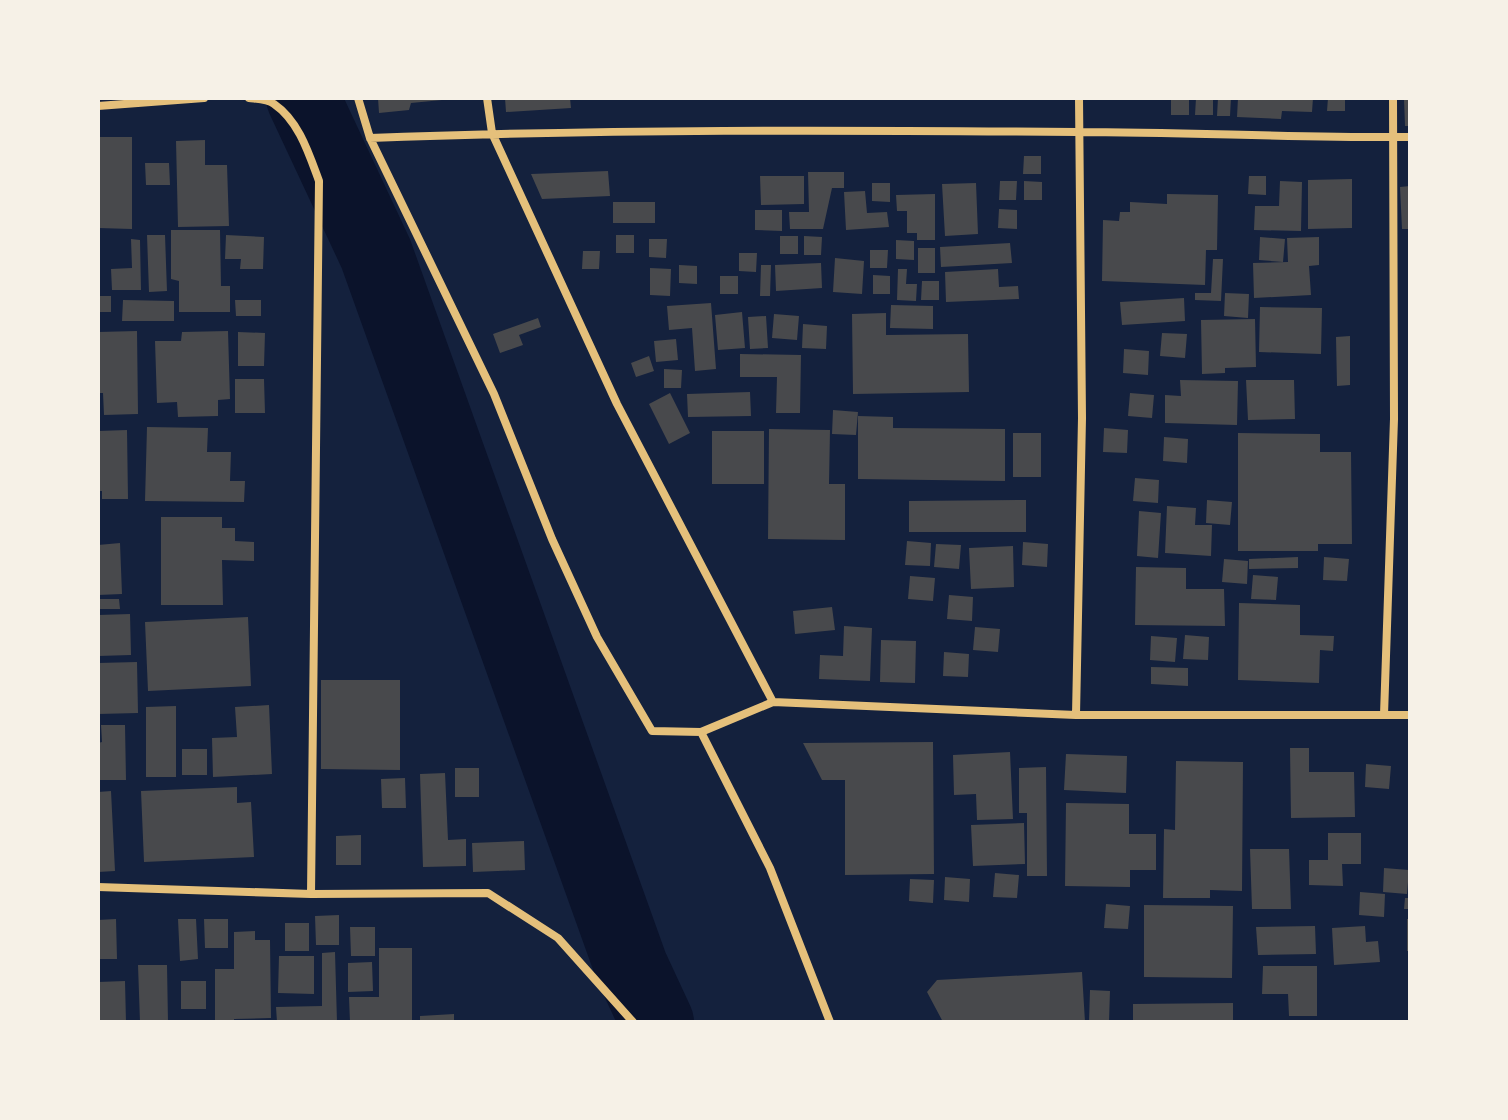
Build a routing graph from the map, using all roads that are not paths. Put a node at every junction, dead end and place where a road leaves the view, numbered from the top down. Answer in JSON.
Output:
{"nodes":[{"id":1,"x":204,"y":98,"type":"edge"},
{"id":2,"x":249,"y":98,"type":"edge"},
{"id":3,"x":358,"y":98,"type":"edge"},
{"id":4,"x":487,"y":98,"type":"edge"},
{"id":5,"x":1079,"y":98,"type":"edge"},
{"id":6,"x":1393,"y":98,"type":"edge"},
{"id":7,"x":98,"y":106,"type":"edge"},
{"id":8,"x":1079,"y":132,"type":"junction"},
{"id":9,"x":492,"y":133,"type":"junction"},
{"id":10,"x":1393,"y":137,"type":"junction"},
{"id":11,"x":1410,"y":137,"type":"edge"},
{"id":12,"x":370,"y":138,"type":"junction"},
{"id":13,"x":773,"y":702,"type":"junction"},
{"id":14,"x":1076,"y":715,"type":"junction"},
{"id":15,"x":1384,"y":715,"type":"junction"},
{"id":16,"x":1410,"y":715,"type":"edge"},
{"id":17,"x":701,"y":732,"type":"junction"},
{"id":18,"x":98,"y":887,"type":"edge"},
{"id":19,"x":311,"y":894,"type":"junction"},
{"id":20,"x":633,"y":1022,"type":"edge"},
{"id":21,"x":830,"y":1022,"type":"edge"}],
"edges":[{"from":1,"to":7,"type":"street"},
{"from":2,"to":19,"type":"street"},
{"from":3,"to":12,"type":"street"},
{"from":4,"to":9,"type":"street"},
{"from":5,"to":8,"type":"street"},
{"from":6,"to":10,"type":"street"},
{"from":8,"to":9,"type":"street"},
{"from":8,"to":10,"type":"street"},
{"from":8,"to":14,"type":"street"},
{"from":9,"to":12,"type":"street"},
{"from":9,"to":13,"type":"street"},
{"from":10,"to":11,"type":"street"},
{"from":10,"to":15,"type":"street"},
{"from":12,"to":17,"type":"street"},
{"from":13,"to":14,"type":"street"},
{"from":13,"to":17,"type":"street"},
{"from":14,"to":15,"type":"street"},
{"from":15,"to":16,"type":"street"},
{"from":17,"to":21,"type":"street"},
{"from":18,"to":19,"type":"street"},
{"from":19,"to":20,"type":"street"}]}
